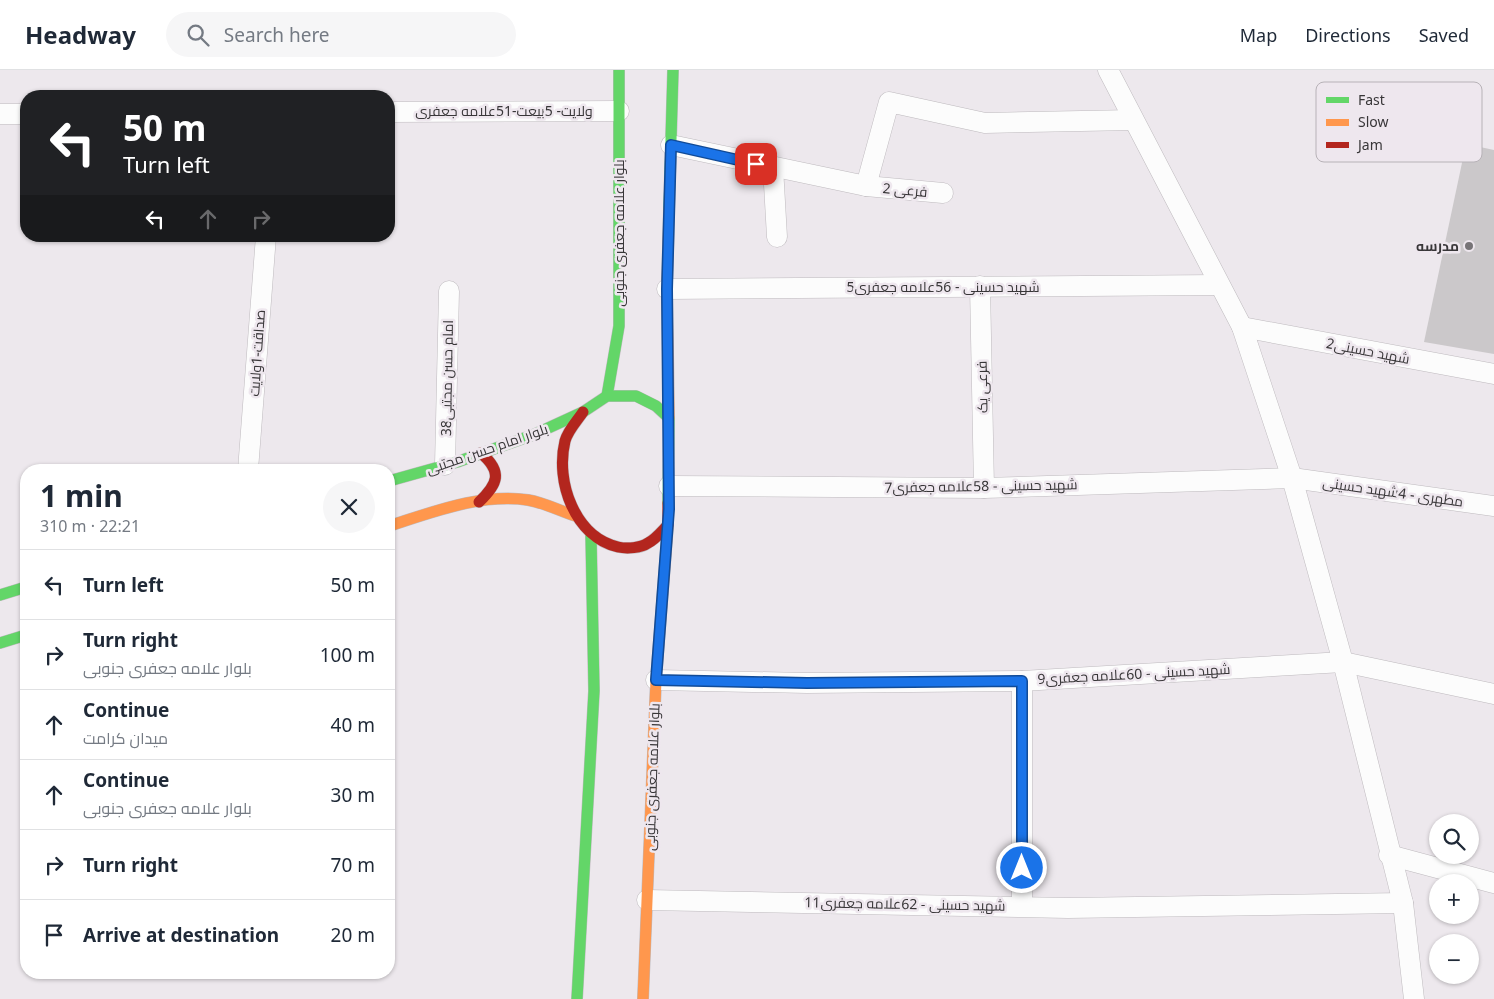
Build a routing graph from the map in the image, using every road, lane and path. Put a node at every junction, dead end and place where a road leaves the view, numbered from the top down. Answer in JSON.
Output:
{"nodes":[{"id":1,"x":620,"y":70,"type":"edge"},
{"id":2,"x":673,"y":70,"type":"edge"},
{"id":3,"x":1108,"y":70,"type":"edge"},
{"id":4,"x":619,"y":111,"type":"junction"},
{"id":5,"x":395,"y":112,"type":"edge"},
{"id":6,"x":0,"y":114,"type":"edge"},
{"id":7,"x":20,"y":114,"type":"edge"},
{"id":8,"x":1133,"y":120,"type":"junction"},
{"id":9,"x":671,"y":145,"type":"junction"},
{"id":10,"x":773,"y":167,"type":"junction"},
{"id":11,"x":866,"y":186,"type":"junction"},
{"id":12,"x":943,"y":193,"type":"dead end"},
{"id":13,"x":777,"y":237,"type":"dead end"},
{"id":14,"x":266,"y":242,"type":"edge"},
{"id":15,"x":1219,"y":285,"type":"junction"},
{"id":16,"x":980,"y":286,"type":"junction"},
{"id":17,"x":667,"y":289,"type":"junction"},
{"id":18,"x":449,"y":291,"type":"dead end"},
{"id":19,"x":1242,"y":327,"type":"junction"},
{"id":20,"x":1494,"y":374,"type":"edge"},
{"id":21,"x":607,"y":396,"type":"junction"},
{"id":22,"x":583,"y":412,"type":"junction"},
{"id":23,"x":669,"y":418,"type":"junction"},
{"id":24,"x":482,"y":453,"type":"junction"},
{"id":25,"x":248,"y":464,"type":"edge"},
{"id":26,"x":445,"y":465,"type":"junction"},
{"id":27,"x":1292,"y":478,"type":"junction"},
{"id":28,"x":395,"y":479,"type":"edge"},
{"id":29,"x":669,"y":486,"type":"junction"},
{"id":30,"x":984,"y":488,"type":"junction"},
{"id":31,"x":480,"y":502,"type":"junction"},
{"id":32,"x":1494,"y":506,"type":"edge"},
{"id":33,"x":576,"y":516,"type":"junction"},
{"id":34,"x":395,"y":524,"type":"edge"},
{"id":35,"x":668,"y":525,"type":"junction"},
{"id":36,"x":591,"y":536,"type":"junction"},
{"id":37,"x":20,"y":589,"type":"edge"},
{"id":38,"x":0,"y":595,"type":"edge"},
{"id":39,"x":20,"y":637,"type":"edge"},
{"id":40,"x":0,"y":643,"type":"edge"},
{"id":41,"x":1343,"y":662,"type":"junction"},
{"id":42,"x":656,"y":680,"type":"junction"},
{"id":43,"x":1022,"y":681,"type":"junction"},
{"id":44,"x":1494,"y":694,"type":"edge"},
{"id":45,"x":1389,"y":855,"type":"junction"},
{"id":46,"x":1494,"y":883,"type":"edge"},
{"id":47,"x":647,"y":900,"type":"junction"},
{"id":48,"x":1403,"y":903,"type":"junction"},
{"id":49,"x":1022,"y":906,"type":"junction"},
{"id":50,"x":578,"y":999,"type":"edge"},
{"id":51,"x":643,"y":999,"type":"edge"},
{"id":52,"x":1414,"y":999,"type":"edge"}],
"edges":[{"from":1,"to":4,"type":"main road","name":"بلوار علامه جعفری جنوبی"},
{"from":2,"to":9,"type":"main road"},
{"from":3,"to":8,"type":"street"},
{"from":4,"to":5,"type":"street","name":"ولایت- 5بیعت-51علامه جعفری"},
{"from":4,"to":21,"type":"main road","name":"بلوار علامه جعفری جنوبی"},
{"from":6,"to":7,"type":"street"},
{"from":8,"to":11,"type":"street"},
{"from":8,"to":15,"type":"street"},
{"from":9,"to":10,"type":"street","name":"فرعی 2"},
{"from":9,"to":17,"type":"main road"},
{"from":10,"to":11,"type":"street","name":"فرعی 2"},
{"from":10,"to":13,"type":"street"},
{"from":11,"to":12,"type":"street","name":"فرعی 2"},
{"from":14,"to":25,"type":"street","name":"صداقت-1ولایت"},
{"from":15,"to":16,"type":"street","name":"5شهید حسینی - 56علامه جعفری"},
{"from":15,"to":19,"type":"street"},
{"from":16,"to":17,"type":"street","name":"5شهید حسینی - 56علامه جعفری"},
{"from":16,"to":30,"type":"street","name":"فرعی یک"},
{"from":17,"to":23,"type":"main road"},
{"from":18,"to":26,"type":"street","name":"38امام حسن مجتبی"},
{"from":19,"to":20,"type":"street","name":"2شهید حسینی"},
{"from":19,"to":27,"type":"street"},
{"from":21,"to":22,"type":"main road"},
{"from":21,"to":23,"type":"main road"},
{"from":22,"to":24,"type":"main road","name":"بلوار امام حسن مجتبی"},
{"from":22,"to":33,"type":"main road"},
{"from":23,"to":29,"type":"main road"},
{"from":24,"to":26,"type":"main road","name":"بلوار امام حسن مجتبی"},
{"from":24,"to":31,"type":"main road"},
{"from":26,"to":28,"type":"main road","name":"بلوار امام حسن مجتبی"},
{"from":27,"to":30,"type":"street","name":"7شهید حسینی - 58علامه جعفری"},
{"from":27,"to":32,"type":"street","name":"مطهری - 4شهید حسینی"},
{"from":27,"to":41,"type":"street"},
{"from":29,"to":30,"type":"street","name":"7شهید حسینی - 58علامه جعفری"},
{"from":29,"to":35,"type":"main road"},
{"from":31,"to":33,"type":"main road"},
{"from":31,"to":34,"type":"main road"},
{"from":33,"to":36,"type":"main road"},
{"from":35,"to":36,"type":"main road"},
{"from":35,"to":42,"type":"main road","name":"بلوار علامه جعفری جنوبی"},
{"from":36,"to":50,"type":"main road"},
{"from":37,"to":38,"type":"main road"},
{"from":39,"to":40,"type":"main road"},
{"from":41,"to":43,"type":"street","name":"9شهید حسینی - 60علامه جعفری"},
{"from":41,"to":44,"type":"street","name":"9شهید حسینی - 60علامه جعفری"},
{"from":41,"to":45,"type":"street"},
{"from":42,"to":43,"type":"street","name":"9شهید حسینی - 60علامه جعفری"},
{"from":42,"to":47,"type":"main road","name":"بلوار علامه جعفری جنوبی"},
{"from":43,"to":49,"type":"street"},
{"from":45,"to":46,"type":"street"},
{"from":45,"to":48,"type":"street"},
{"from":47,"to":49,"type":"street","name":"11شهید حسینی - 62علامه جعفری"},
{"from":47,"to":51,"type":"main road","name":"بلوار علامه جعفری جنوبی"},
{"from":48,"to":49,"type":"street","name":"11شهید حسینی - 62علامه جعفری"},
{"from":48,"to":52,"type":"street"}]}
